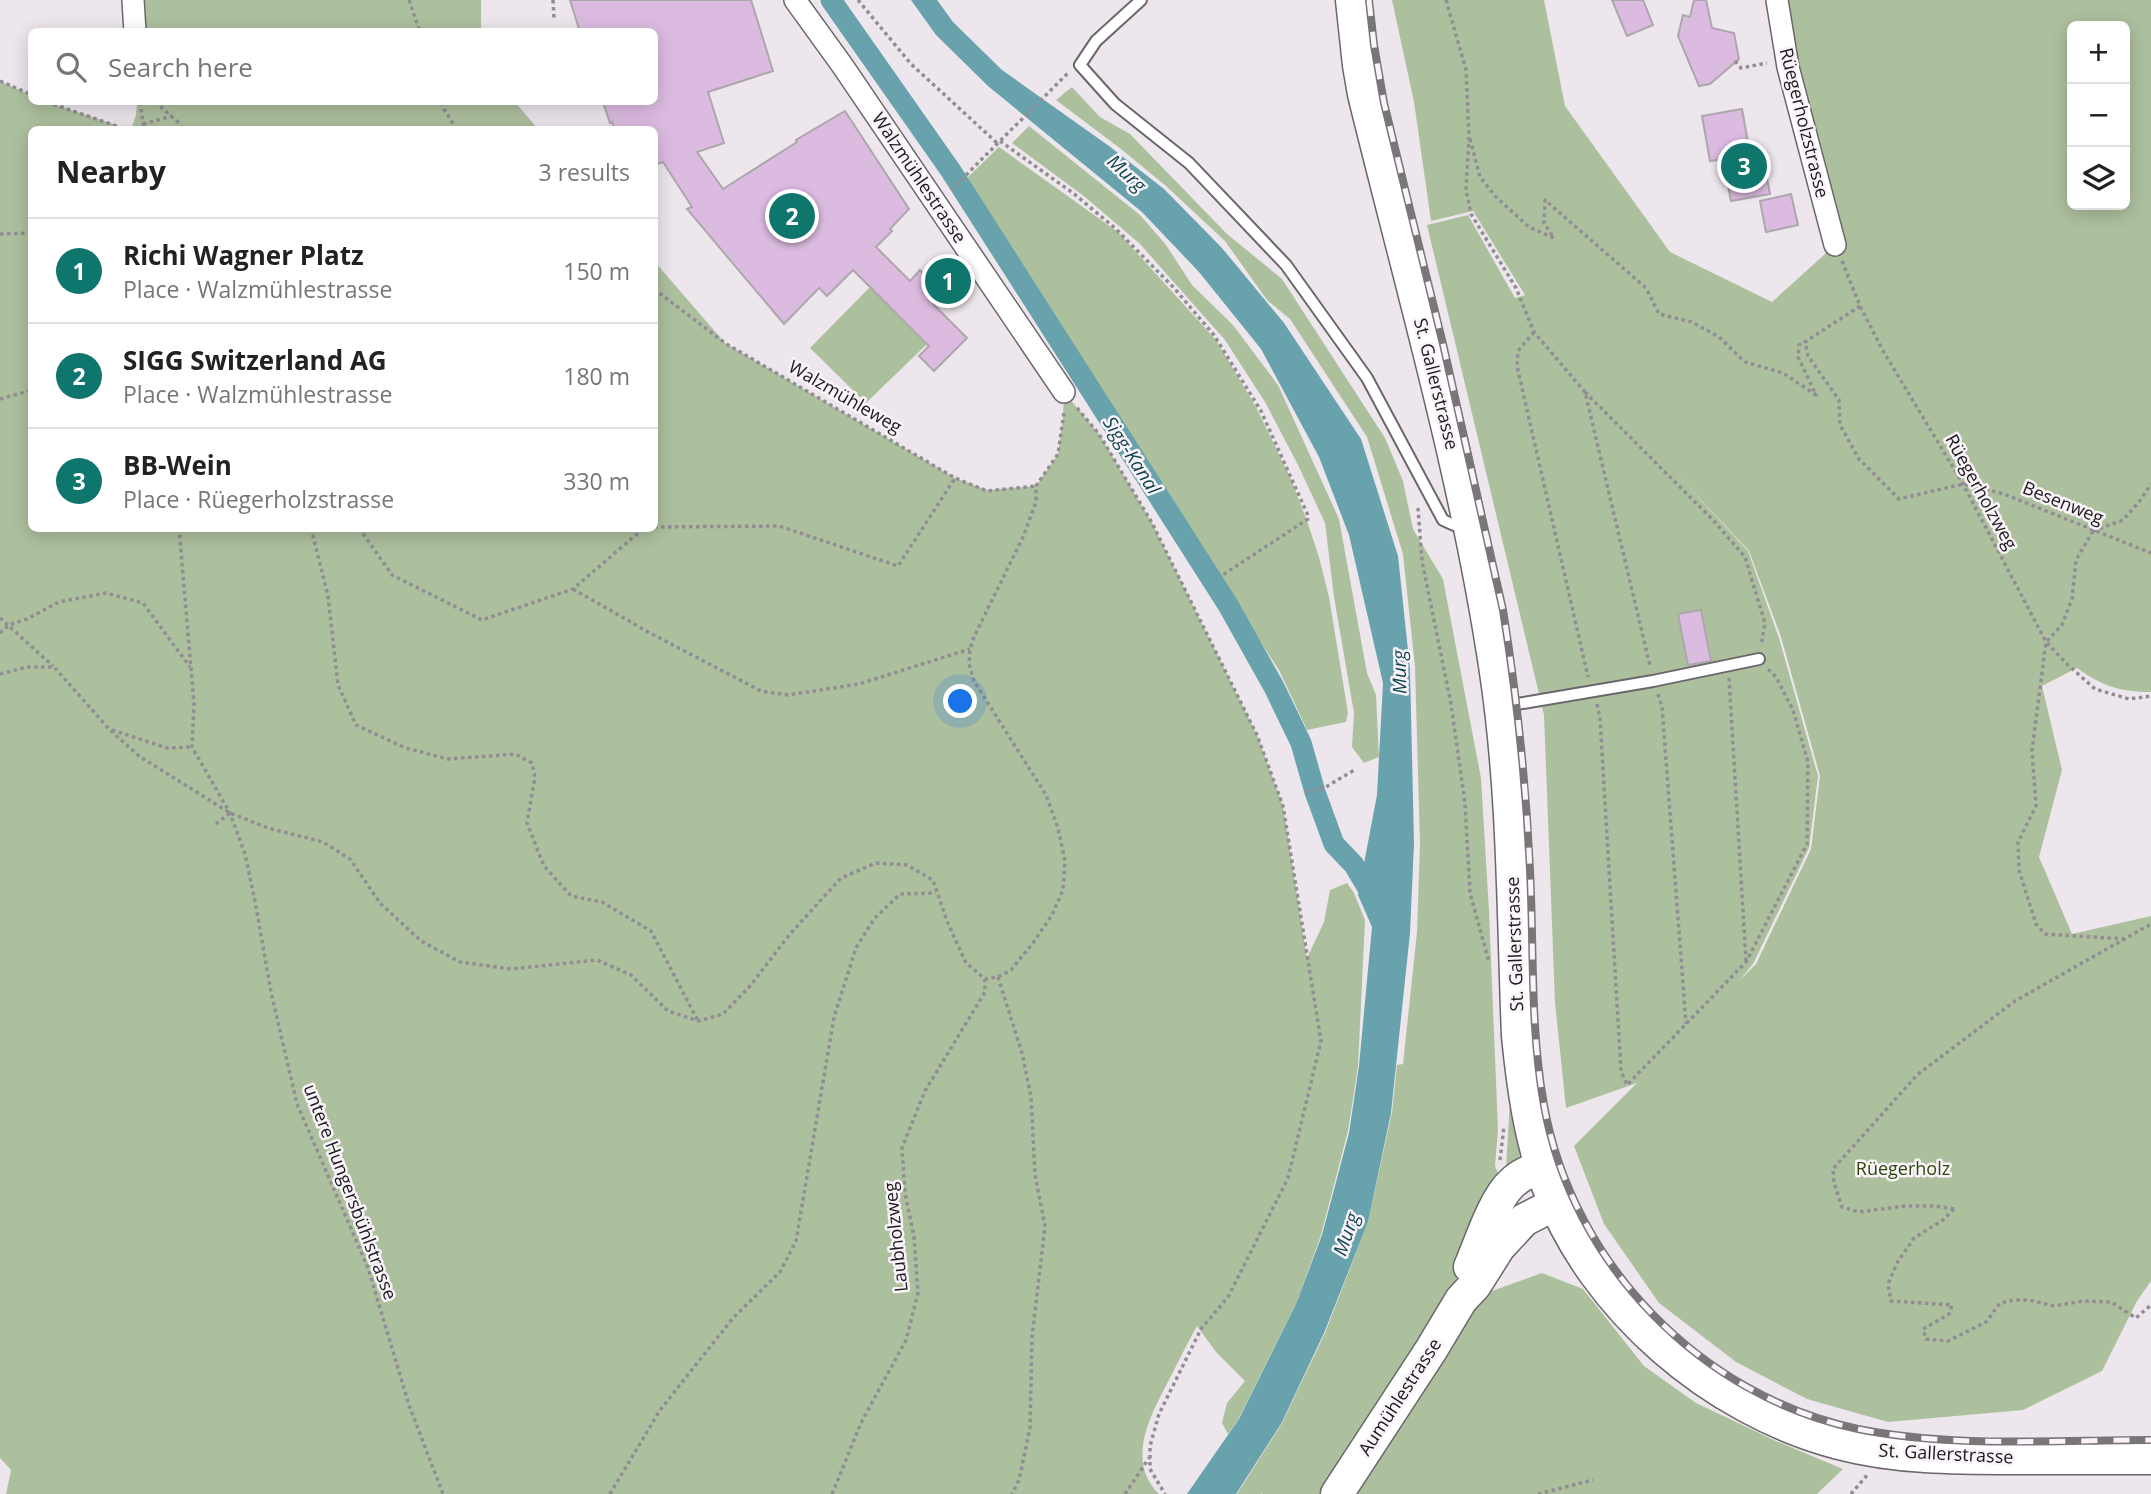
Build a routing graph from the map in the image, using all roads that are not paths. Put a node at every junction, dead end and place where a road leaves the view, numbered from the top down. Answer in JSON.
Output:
{"nodes":[{"id":1,"x":133,"y":0,"type":"edge"},
{"id":2,"x":795,"y":0,"type":"edge"},
{"id":3,"x":1140,"y":0,"type":"edge"},
{"id":4,"x":1352,"y":0,"type":"edge"},
{"id":5,"x":1777,"y":0,"type":"edge"},
{"id":6,"x":135,"y":28,"type":"edge"},
{"id":7,"x":1835,"y":245,"type":"road end"},
{"id":8,"x":1064,"y":393,"type":"road end"},
{"id":9,"x":1469,"y":522,"type":"junction"},
{"id":10,"x":1759,"y":659,"type":"road end"},
{"id":11,"x":1500,"y":704,"type":"junction"},
{"id":12,"x":1541,"y":1167,"type":"junction"},
{"id":13,"x":1555,"y":1204,"type":"junction"},
{"id":14,"x":1461,"y":1300,"type":"junction"},
{"id":15,"x":2151,"y":1458,"type":"edge"},
{"id":16,"x":1337,"y":1494,"type":"edge"}],
"edges":[{"from":1,"to":6,"type":"street"},
{"from":2,"to":8,"type":"street","name":"Walzmühlestrasse"},
{"from":3,"to":9,"type":"lane"},
{"from":4,"to":9,"type":"main road","name":"St. Gallerstrasse"},
{"from":5,"to":7,"type":"street","name":"Rüegerholzstrasse"},
{"from":9,"to":11,"type":"main road","name":"St. Gallerstrasse"},
{"from":10,"to":11,"type":"lane"},
{"from":11,"to":12,"type":"main road","name":"St. Gallerstrasse"},
{"from":12,"to":13,"type":"main road","name":"St. Gallerstrasse"},
{"from":12,"to":14,"type":"main road","name":"Aumühlestrasse"},
{"from":13,"to":14,"type":"main road","name":"Aumühlestrasse"},
{"from":13,"to":15,"type":"main road","name":"St. Gallerstrasse"},
{"from":14,"to":16,"type":"main road","name":"Aumühlestrasse"}]}
